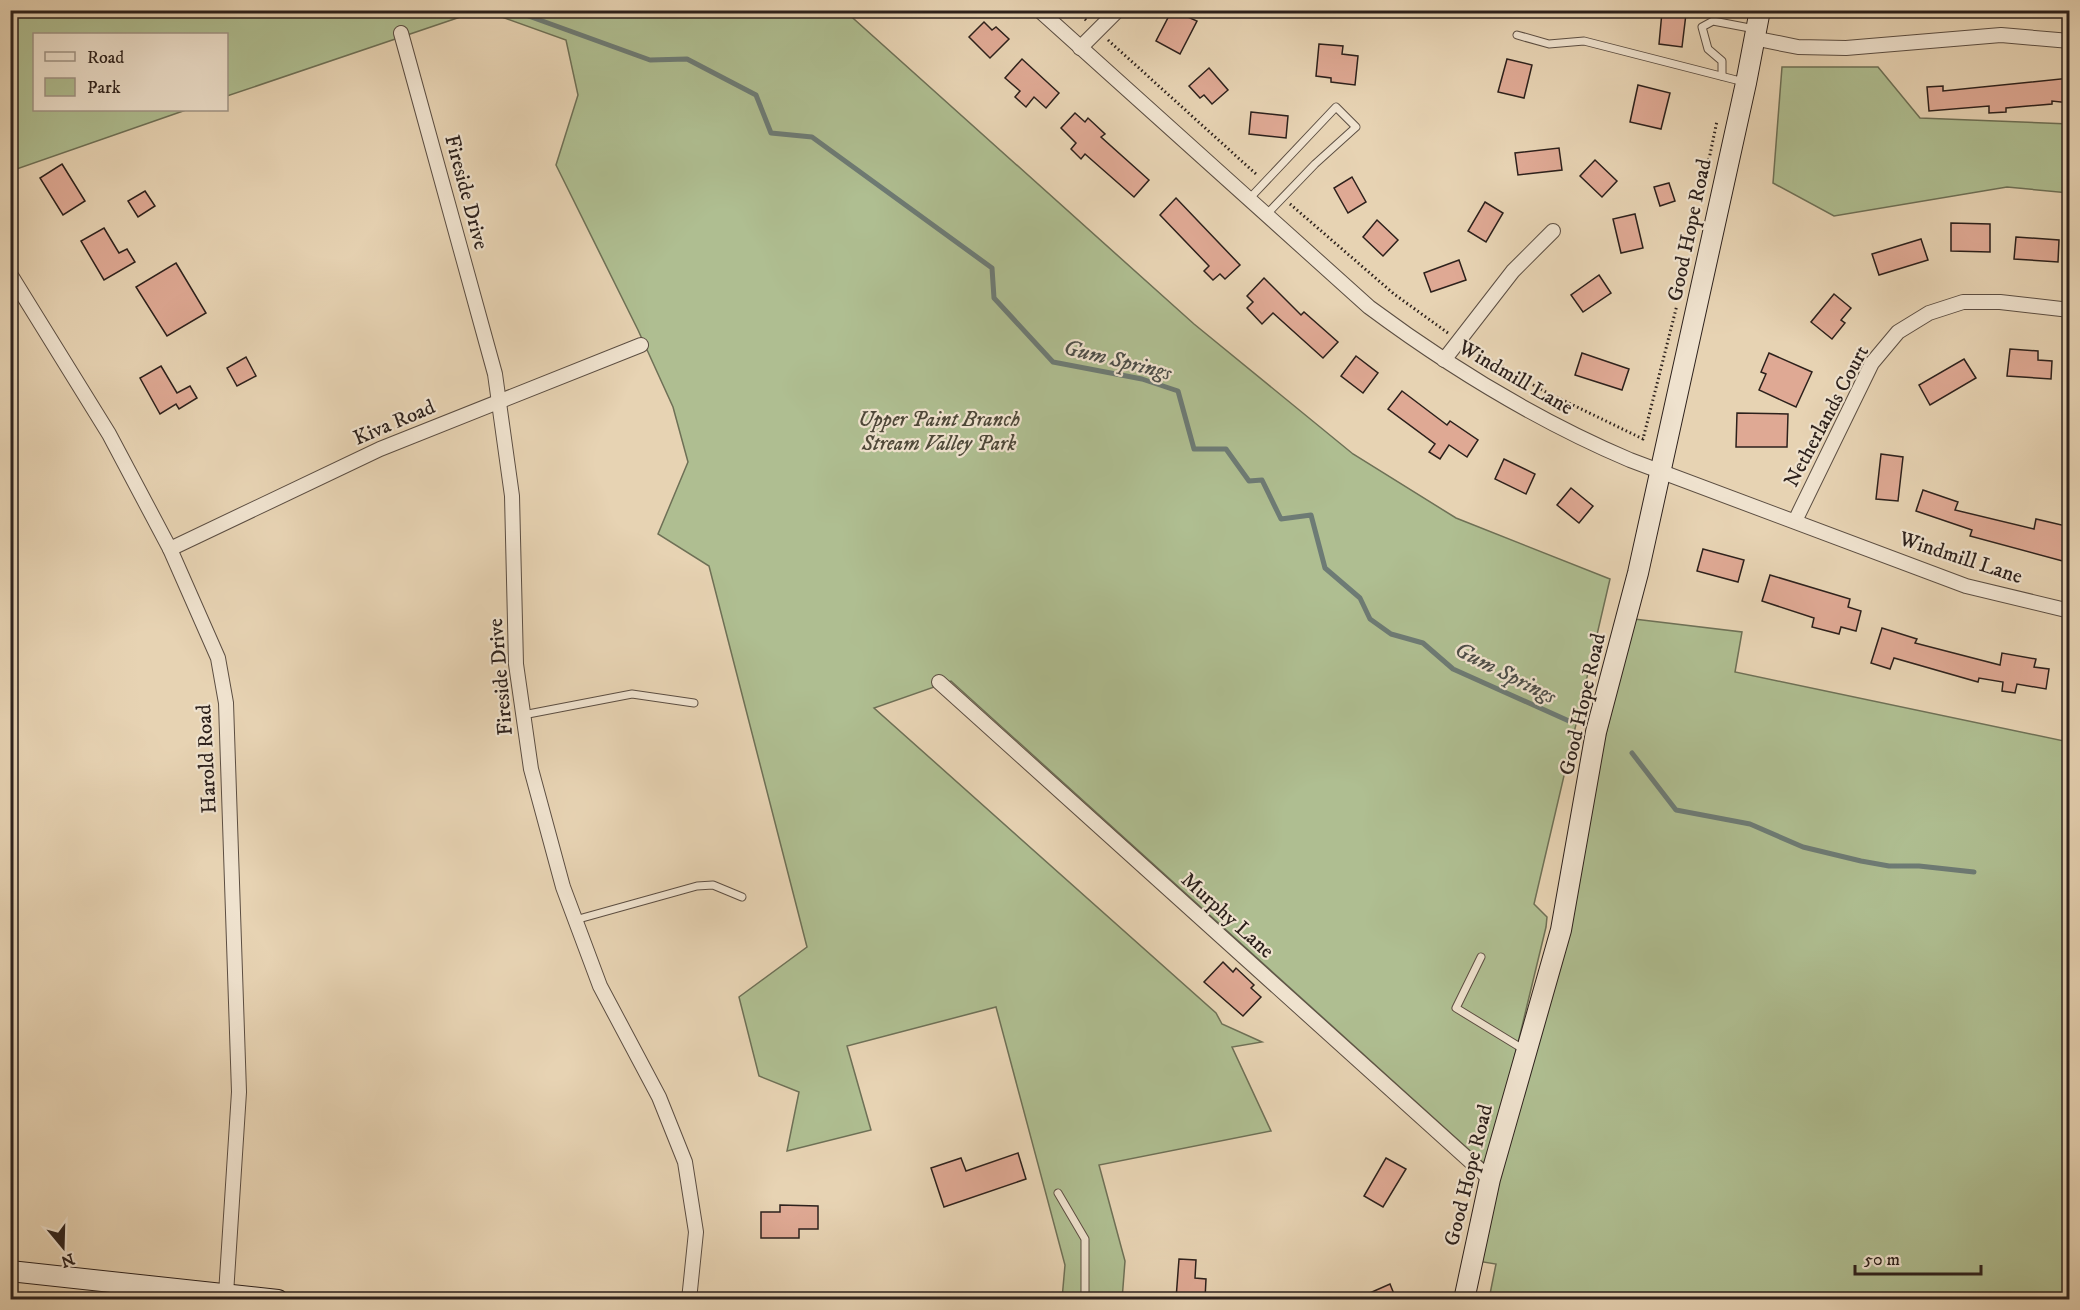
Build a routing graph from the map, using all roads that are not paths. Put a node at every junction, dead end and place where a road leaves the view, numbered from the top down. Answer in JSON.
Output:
{"nodes":[{"id":1,"x":1039,"y":10,"type":"edge"},
{"id":2,"x":1118,"y":10,"type":"edge"},
{"id":3,"x":1756,"y":26,"type":"edge"},
{"id":4,"x":401,"y":33,"type":"dead end"},
{"id":5,"x":1517,"y":35,"type":"dead end"},
{"id":6,"x":2070,"y":41,"type":"edge"},
{"id":7,"x":1080,"y":48,"type":"junction"},
{"id":8,"x":1722,"y":76,"type":"junction"},
{"id":9,"x":1746,"y":83,"type":"junction"},
{"id":10,"x":1248,"y":200,"type":"junction"},
{"id":11,"x":1266,"y":215,"type":"junction"},
{"id":12,"x":1553,"y":231,"type":"dead end"},
{"id":13,"x":10,"y":274,"type":"edge"},
{"id":14,"x":2070,"y":310,"type":"edge"},
{"id":15,"x":641,"y":345,"type":"dead end"},
{"id":16,"x":1444,"y":360,"type":"junction"},
{"id":17,"x":499,"y":401,"type":"junction"},
{"id":18,"x":1660,"y":470,"type":"junction"},
{"id":19,"x":1795,"y":521,"type":"junction"},
{"id":20,"x":170,"y":549,"type":"junction"},
{"id":21,"x":2070,"y":611,"type":"edge"},
{"id":22,"x":939,"y":682,"type":"dead end"},
{"id":23,"x":694,"y":703,"type":"dead end"},
{"id":24,"x":523,"y":715,"type":"junction"},
{"id":25,"x":742,"y":897,"type":"dead end"},
{"id":26,"x":575,"y":920,"type":"junction"},
{"id":27,"x":1481,"y":957,"type":"dead end"},
{"id":28,"x":1526,"y":1051,"type":"junction"},
{"id":29,"x":1490,"y":1179,"type":"junction"},
{"id":30,"x":1058,"y":1193,"type":"dead end"},
{"id":31,"x":10,"y":1271,"type":"edge"},
{"id":32,"x":226,"y":1294,"type":"junction"},
{"id":33,"x":278,"y":1299,"type":"edge"},
{"id":34,"x":689,"y":1299,"type":"edge"},
{"id":35,"x":1085,"y":1299,"type":"edge"},
{"id":36,"x":1464,"y":1299,"type":"edge"}],
"edges":[{"from":1,"to":7,"type":"street","name":"Windmill Lane"},
{"from":2,"to":7,"type":"street"},
{"from":3,"to":6,"type":"street"},
{"from":3,"to":8,"type":"lane"},
{"from":3,"to":9,"type":"street","name":"Good Hope Road"},
{"from":4,"to":17,"type":"street","name":"Fireside Drive"},
{"from":5,"to":8,"type":"lane"},
{"from":7,"to":10,"type":"street","name":"Windmill Lane"},
{"from":8,"to":9,"type":"lane"},
{"from":9,"to":18,"type":"street","name":"Good Hope Road"},
{"from":10,"to":11,"type":"street","name":"Windmill Lane"},
{"from":10,"to":11,"type":"lane"},
{"from":11,"to":16,"type":"street","name":"Windmill Lane"},
{"from":12,"to":16,"type":"street"},
{"from":13,"to":20,"type":"street","name":"Harold Road"},
{"from":14,"to":19,"type":"street","name":"Netherlands Court"},
{"from":15,"to":17,"type":"street","name":"Kiva Road"},
{"from":16,"to":18,"type":"street","name":"Windmill Lane"},
{"from":17,"to":20,"type":"street","name":"Kiva Road"},
{"from":17,"to":24,"type":"street","name":"Fireside Drive"},
{"from":18,"to":19,"type":"street","name":"Windmill Lane"},
{"from":18,"to":28,"type":"street","name":"Good Hope Road"},
{"from":19,"to":21,"type":"street","name":"Windmill Lane"},
{"from":20,"to":32,"type":"street","name":"Harold Road"},
{"from":22,"to":29,"type":"street","name":"Murphy Lane"},
{"from":23,"to":24,"type":"lane"},
{"from":24,"to":26,"type":"street","name":"Fireside Drive"},
{"from":25,"to":26,"type":"lane"},
{"from":26,"to":34,"type":"street","name":"Fireside Drive"},
{"from":27,"to":28,"type":"lane"},
{"from":28,"to":29,"type":"street","name":"Good Hope Road"},
{"from":29,"to":36,"type":"street","name":"Good Hope Road"},
{"from":30,"to":35,"type":"lane"},
{"from":31,"to":32,"type":"street"},
{"from":32,"to":33,"type":"street"}]}
